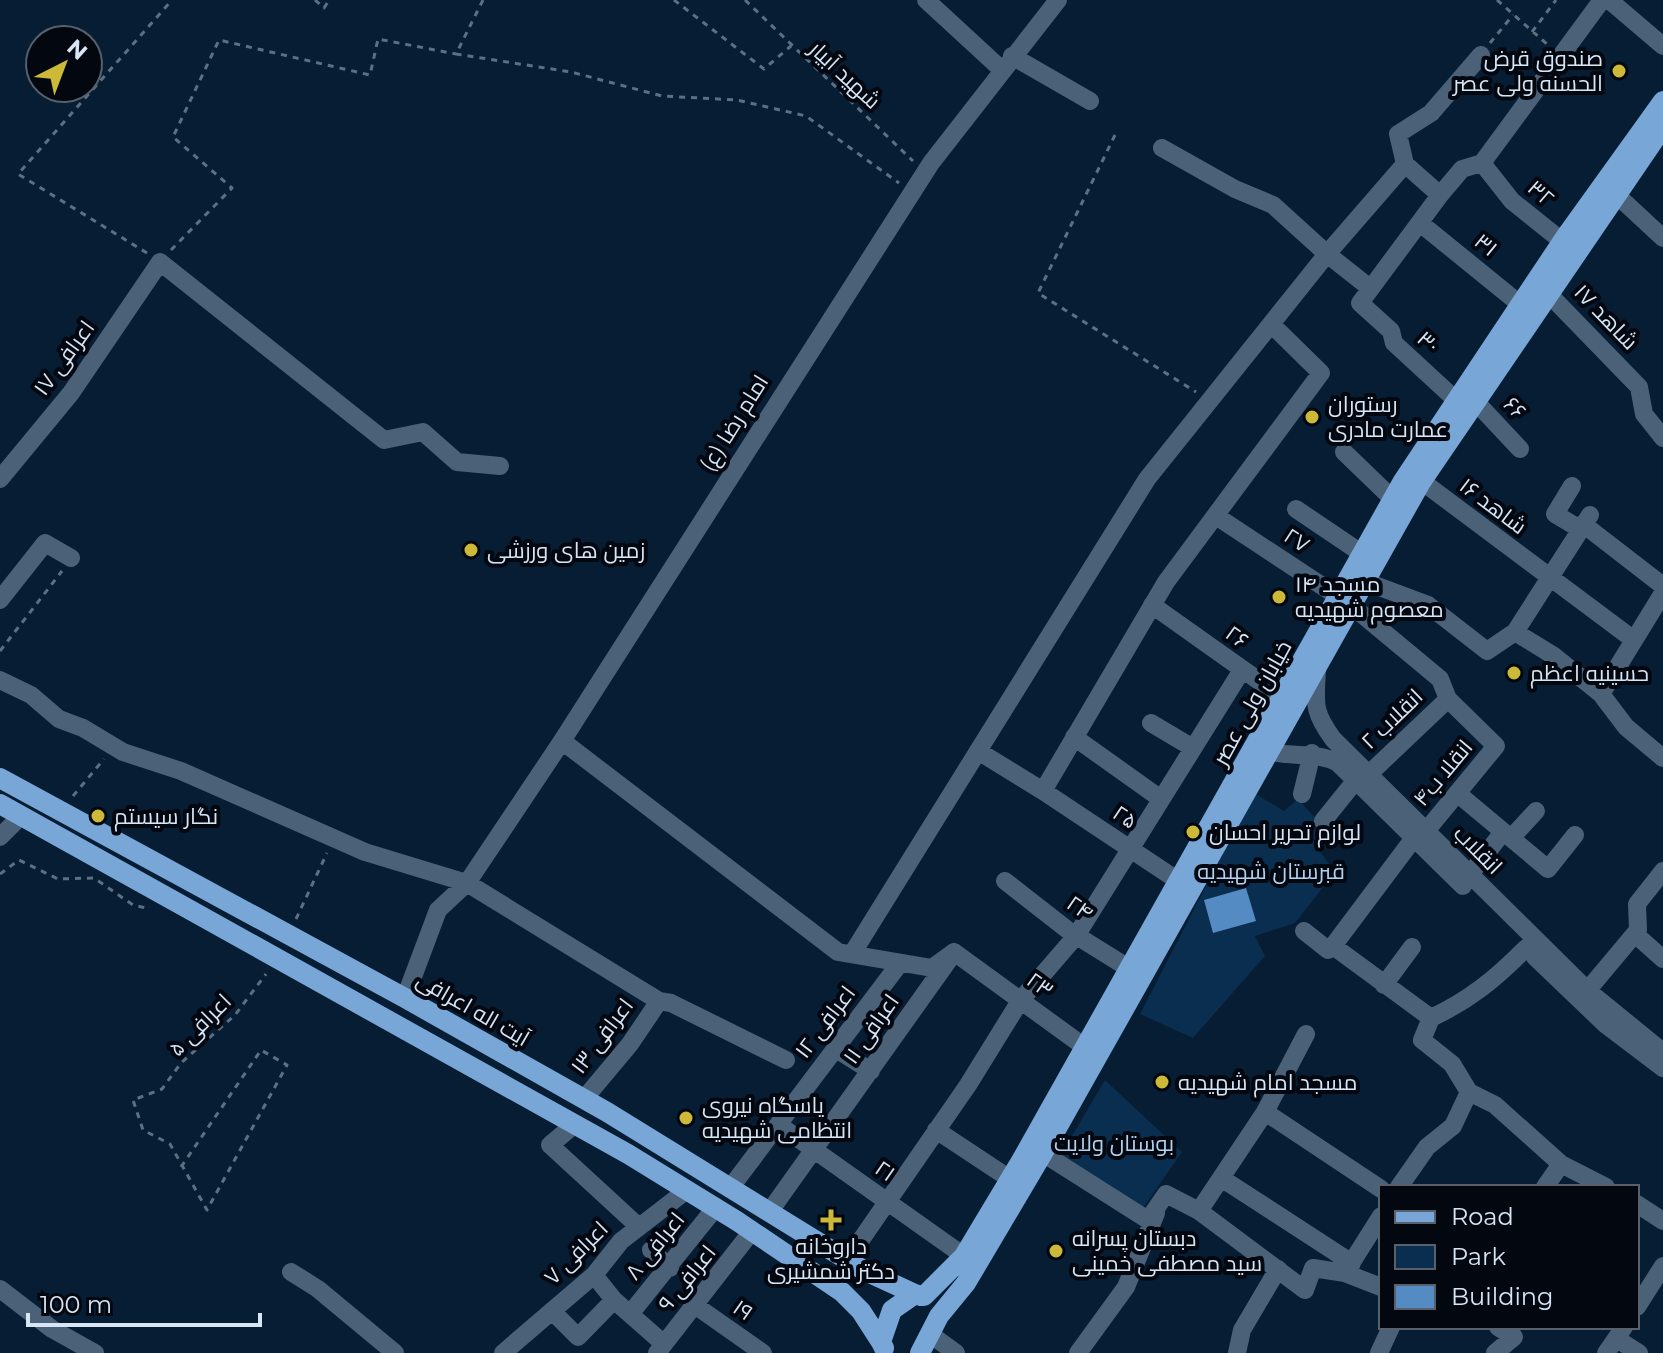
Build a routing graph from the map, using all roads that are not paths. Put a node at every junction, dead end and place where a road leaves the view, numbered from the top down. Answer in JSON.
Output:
{"nodes":[{"id":1,"x":926,"y":0,"type":"edge"},
{"id":2,"x":1058,"y":0,"type":"edge"},
{"id":3,"x":1602,"y":0,"type":"edge"},
{"id":4,"x":1609,"y":0,"type":"edge"},
{"id":5,"x":1663,"y":46,"type":"edge"},
{"id":6,"x":1481,"y":55,"type":"road end"},
{"id":7,"x":1006,"y":62,"type":"junction"},
{"id":8,"x":1090,"y":101,"type":"dead end"},
{"id":9,"x":1663,"y":102,"type":"edge"},
{"id":10,"x":1663,"y":127,"type":"edge"},
{"id":11,"x":1162,"y":148,"type":"dead end"},
{"id":12,"x":1482,"y":163,"type":"junction"},
{"id":13,"x":1405,"y":164,"type":"junction"},
{"id":14,"x":1610,"y":188,"type":"junction"},
{"id":15,"x":1440,"y":195,"type":"junction"},
{"id":16,"x":1420,"y":223,"type":"junction"},
{"id":17,"x":1663,"y":238,"type":"edge"},
{"id":18,"x":1569,"y":247,"type":"junction"},
{"id":19,"x":1327,"y":254,"type":"junction"},
{"id":20,"x":1542,"y":287,"type":"junction"},
{"id":21,"x":1365,"y":296,"type":"junction"},
{"id":22,"x":1521,"y":305,"type":"junction"},
{"id":23,"x":1271,"y":324,"type":"junction"},
{"id":24,"x":1466,"y":401,"type":"junction"},
{"id":25,"x":1663,"y":438,"type":"edge"},
{"id":26,"x":1520,"y":449,"type":"dead end"},
{"id":27,"x":1344,"y":452,"type":"dead end"},
{"id":28,"x":500,"y":466,"type":"dead end"},
{"id":29,"x":1415,"y":477,"type":"junction"},
{"id":30,"x":0,"y":479,"type":"edge"},
{"id":31,"x":1572,"y":486,"type":"dead end"},
{"id":32,"x":1399,"y":505,"type":"junction"},
{"id":33,"x":1296,"y":509,"type":"dead end"},
{"id":34,"x":1216,"y":516,"type":"junction"},
{"id":35,"x":1584,"y":523,"type":"junction"},
{"id":36,"x":71,"y":558,"type":"road end"},
{"id":37,"x":1369,"y":559,"type":"junction"},
{"id":38,"x":1549,"y":577,"type":"junction"},
{"id":39,"x":1357,"y":580,"type":"junction"},
{"id":40,"x":1663,"y":586,"type":"edge"},
{"id":41,"x":1663,"y":593,"type":"edge"},
{"id":42,"x":0,"y":600,"type":"edge"},
{"id":43,"x":1345,"y":601,"type":"junction"},
{"id":44,"x":1152,"y":605,"type":"junction"},
{"id":45,"x":1515,"y":632,"type":"junction"},
{"id":46,"x":1634,"y":640,"type":"junction"},
{"id":47,"x":1311,"y":663,"type":"junction"},
{"id":48,"x":1242,"y":670,"type":"junction"},
{"id":49,"x":0,"y":680,"type":"edge"},
{"id":50,"x":1601,"y":694,"type":"junction"},
{"id":51,"x":1448,"y":699,"type":"junction"},
{"id":52,"x":1289,"y":702,"type":"junction"},
{"id":53,"x":1151,"y":723,"type":"dead end"},
{"id":54,"x":1074,"y":737,"type":"junction"},
{"id":55,"x":562,"y":741,"type":"junction"},
{"id":56,"x":1496,"y":746,"type":"joint"},
{"id":57,"x":1193,"y":748,"type":"junction"},
{"id":58,"x":1263,"y":749,"type":"junction"},
{"id":59,"x":978,"y":751,"type":"junction"},
{"id":60,"x":1312,"y":753,"type":"junction"},
{"id":61,"x":1663,"y":758,"type":"edge"},
{"id":62,"x":1363,"y":777,"type":"junction"},
{"id":63,"x":0,"y":778,"type":"edge"},
{"id":64,"x":1043,"y":791,"type":"junction"},
{"id":65,"x":1457,"y":793,"type":"junction"},
{"id":66,"x":1302,"y":794,"type":"dead end"},
{"id":67,"x":34,"y":797,"type":"junction"},
{"id":68,"x":1161,"y":799,"type":"junction"},
{"id":69,"x":0,"y":804,"type":"edge"},
{"id":70,"x":1536,"y":811,"type":"dead end"},
{"id":71,"x":22,"y":817,"type":"junction"},
{"id":72,"x":1323,"y":821,"type":"dead end"},
{"id":73,"x":1420,"y":834,"type":"junction"},
{"id":74,"x":1507,"y":835,"type":"junction"},
{"id":75,"x":1575,"y":835,"type":"dead end"},
{"id":76,"x":0,"y":837,"type":"edge"},
{"id":77,"x":1130,"y":849,"type":"junction"},
{"id":78,"x":1663,"y":871,"type":"edge"},
{"id":79,"x":1466,"y":880,"type":"junction"},
{"id":80,"x":1005,"y":881,"type":"dead end"},
{"id":81,"x":1180,"y":882,"type":"junction"},
{"id":82,"x":467,"y":883,"type":"junction"},
{"id":83,"x":1304,"y":931,"type":"dead end"},
{"id":84,"x":1635,"y":934,"type":"junction"},
{"id":85,"x":1076,"y":936,"type":"junction"},
{"id":86,"x":1333,"y":946,"type":"junction"},
{"id":87,"x":1412,"y":947,"type":"dead end"},
{"id":88,"x":1526,"y":948,"type":"junction"},
{"id":89,"x":954,"y":952,"type":"junction"},
{"id":90,"x":852,"y":954,"type":"junction"},
{"id":91,"x":1663,"y":958,"type":"edge"},
{"id":92,"x":900,"y":963,"type":"junction"},
{"id":93,"x":1130,"y":969,"type":"junction"},
{"id":94,"x":1384,"y":985,"type":"junction"},
{"id":95,"x":1584,"y":996,"type":"junction"},
{"id":96,"x":405,"y":998,"type":"junction"},
{"id":97,"x":659,"y":1001,"type":"junction"},
{"id":98,"x":1020,"y":1001,"type":"junction"},
{"id":99,"x":1431,"y":1018,"type":"junction"},
{"id":100,"x":1306,"y":1034,"type":"dead end"},
{"id":101,"x":836,"y":1049,"type":"junction"},
{"id":102,"x":1663,"y":1052,"type":"edge"},
{"id":103,"x":1092,"y":1053,"type":"junction"},
{"id":104,"x":786,"y":1060,"type":"dead end"},
{"id":105,"x":1663,"y":1068,"type":"edge"},
{"id":106,"x":871,"y":1071,"type":"junction"},
{"id":107,"x":1469,"y":1092,"type":"junction"},
{"id":108,"x":584,"y":1099,"type":"junction"},
{"id":109,"x":1265,"y":1112,"type":"junction"},
{"id":110,"x":575,"y":1124,"type":"junction"},
{"id":111,"x":779,"y":1125,"type":"junction"},
{"id":112,"x":936,"y":1130,"type":"junction"},
{"id":113,"x":1036,"y":1149,"type":"junction"},
{"id":114,"x":815,"y":1151,"type":"junction"},
{"id":115,"x":1561,"y":1164,"type":"junction"},
{"id":116,"x":1221,"y":1178,"type":"junction"},
{"id":117,"x":1010,"y":1179,"type":"junction"},
{"id":118,"x":1400,"y":1185,"type":"edge"},
{"id":119,"x":1546,"y":1185,"type":"edge"},
{"id":120,"x":1602,"y":1185,"type":"edge"},
{"id":121,"x":731,"y":1187,"type":"junction"},
{"id":122,"x":1379,"y":1188,"type":"edge"},
{"id":123,"x":687,"y":1190,"type":"junction"},
{"id":124,"x":886,"y":1201,"type":"junction"},
{"id":125,"x":1159,"y":1204,"type":"junction"},
{"id":126,"x":1639,"y":1205,"type":"edge"},
{"id":127,"x":716,"y":1207,"type":"junction"},
{"id":128,"x":770,"y":1211,"type":"junction"},
{"id":129,"x":1199,"y":1211,"type":"junction"},
{"id":130,"x":1379,"y":1219,"type":"edge"},
{"id":131,"x":1663,"y":1221,"type":"edge"},
{"id":132,"x":638,"y":1226,"type":"junction"},
{"id":133,"x":752,"y":1231,"type":"junction"},
{"id":134,"x":651,"y":1250,"type":"dead end"},
{"id":135,"x":964,"y":1256,"type":"junction"},
{"id":136,"x":847,"y":1260,"type":"junction"},
{"id":137,"x":1663,"y":1266,"type":"edge"},
{"id":138,"x":670,"y":1268,"type":"junction"},
{"id":139,"x":1348,"y":1268,"type":"junction"},
{"id":140,"x":1278,"y":1269,"type":"junction"},
{"id":141,"x":865,"y":1271,"type":"junction"},
{"id":142,"x":291,"y":1272,"type":"dead end"},
{"id":143,"x":594,"y":1275,"type":"junction"},
{"id":144,"x":1379,"y":1286,"type":"edge"},
{"id":145,"x":0,"y":1289,"type":"edge"},
{"id":146,"x":920,"y":1295,"type":"junction"},
{"id":147,"x":614,"y":1300,"type":"junction"},
{"id":148,"x":851,"y":1300,"type":"junction"},
{"id":149,"x":1639,"y":1304,"type":"edge"},
{"id":150,"x":696,"y":1306,"type":"junction"},
{"id":151,"x":552,"y":1311,"type":"junction"},
{"id":152,"x":630,"y":1314,"type":"junction"},
{"id":153,"x":934,"y":1325,"type":"junction"},
{"id":154,"x":1390,"y":1329,"type":"edge"},
{"id":155,"x":1501,"y":1329,"type":"edge"},
{"id":156,"x":1616,"y":1340,"type":"edge"},
{"id":157,"x":661,"y":1348,"type":"edge"},
{"id":158,"x":884,"y":1348,"type":"edge"},
{"id":159,"x":514,"y":1350,"type":"edge"},
{"id":160,"x":95,"y":1353,"type":"edge"},
{"id":161,"x":395,"y":1353,"type":"edge"},
{"id":162,"x":763,"y":1353,"type":"edge"},
{"id":163,"x":920,"y":1353,"type":"edge"},
{"id":164,"x":956,"y":1353,"type":"edge"},
{"id":165,"x":1078,"y":1353,"type":"edge"},
{"id":166,"x":1237,"y":1353,"type":"edge"},
{"id":167,"x":1379,"y":1353,"type":"edge"},
{"id":168,"x":1495,"y":1353,"type":"edge"},
{"id":169,"x":1639,"y":1353,"type":"edge"}],
"edges":[{"from":1,"to":7,"type":"street"},
{"from":2,"to":7,"type":"street","name":"امام رضا (ع)"},
{"from":3,"to":12,"type":"street"},
{"from":4,"to":5,"type":"street"},
{"from":6,"to":13,"type":"street"},
{"from":7,"to":8,"type":"street"},
{"from":7,"to":55,"type":"street","name":"امام رضا (ع)"},
{"from":9,"to":14,"type":"main road","name":"خیابان ولی عصر"},
{"from":10,"to":14,"type":"main road","name":"خیابان ولی عصر"},
{"from":11,"to":19,"type":"street","name":"۳۰"},
{"from":12,"to":15,"type":"street"},
{"from":12,"to":18,"type":"street","name":"۳۲"},
{"from":13,"to":15,"type":"street"},
{"from":13,"to":19,"type":"street"},
{"from":14,"to":17,"type":"street"},
{"from":14,"to":18,"type":"main road","name":"خیابان ولی عصر"},
{"from":15,"to":16,"type":"street"},
{"from":16,"to":21,"type":"street"},
{"from":16,"to":22,"type":"street","name":"۳۱"},
{"from":18,"to":20,"type":"main road","name":"خیابان ولی عصر"},
{"from":19,"to":21,"type":"street","name":"۳۰"},
{"from":19,"to":23,"type":"street"},
{"from":20,"to":22,"type":"main road","name":"خیابان ولی عصر"},
{"from":20,"to":24,"type":"main road","name":"خیابان ولی عصر"},
{"from":20,"to":25,"type":"street","name":"شاهد ۱۷"},
{"from":21,"to":24,"type":"street","name":"۳۰"},
{"from":22,"to":24,"type":"main road","name":"خیابان ولی عصر"},
{"from":23,"to":34,"type":"street"},
{"from":23,"to":59,"type":"street"},
{"from":24,"to":26,"type":"street","name":"۶۶"},
{"from":24,"to":29,"type":"main road","name":"خیابان ولی عصر"},
{"from":27,"to":32,"type":"street"},
{"from":28,"to":30,"type":"street","name":"اعرافی ۱۷"},
{"from":29,"to":32,"type":"main road","name":"خیابان ولی عصر"},
{"from":29,"to":38,"type":"street","name":"شاهد ۱۶"},
{"from":31,"to":35,"type":"street"},
{"from":32,"to":37,"type":"main road","name":"خیابان ولی عصر"},
{"from":33,"to":37,"type":"street"},
{"from":34,"to":43,"type":"street","name":"۲۷"},
{"from":34,"to":44,"type":"street"},
{"from":35,"to":38,"type":"street"},
{"from":35,"to":40,"type":"street"},
{"from":36,"to":42,"type":"street"},
{"from":37,"to":39,"type":"main road","name":"خیابان ولی عصر"},
{"from":38,"to":45,"type":"street"},
{"from":38,"to":46,"type":"street","name":"شاهد ۱۶"},
{"from":39,"to":43,"type":"main road","name":"خیابان ولی عصر"},
{"from":39,"to":45,"type":"street"},
{"from":41,"to":46,"type":"street"},
{"from":43,"to":47,"type":"main road","name":"خیابان ولی عصر"},
{"from":43,"to":51,"type":"street","name":"۲۷"},
{"from":44,"to":48,"type":"street","name":"۲۶"},
{"from":44,"to":54,"type":"street"},
{"from":45,"to":50,"type":"street"},
{"from":46,"to":50,"type":"street"},
{"from":47,"to":52,"type":"main road","name":"خیابان ولی عصر"},
{"from":47,"to":62,"type":"street","name":"انقلاب"},
{"from":48,"to":52,"type":"street","name":"۲۶"},
{"from":48,"to":57,"type":"street"},
{"from":49,"to":82,"type":"street"},
{"from":50,"to":61,"type":"street"},
{"from":51,"to":56,"type":"street","name":"۲۷"},
{"from":51,"to":62,"type":"street","name":"انقلاب ۲"},
{"from":52,"to":58,"type":"main road","name":"خیابان ولی عصر"},
{"from":53,"to":57,"type":"street"},
{"from":54,"to":64,"type":"street"},
{"from":54,"to":68,"type":"street"},
{"from":55,"to":82,"type":"street","name":"امام رضا (ع)"},
{"from":55,"to":90,"type":"street"},
{"from":56,"to":65,"type":"street","name":"انقلا ب۴"},
{"from":57,"to":68,"type":"street"},
{"from":58,"to":60,"type":"street","name":"انقلاب"},
{"from":58,"to":81,"type":"main road","name":"خیابان ولی عصر"},
{"from":58,"to":103,"type":"main road","name":"خیابان ولی عصر"},
{"from":59,"to":64,"type":"street","name":"۲۵"},
{"from":59,"to":90,"type":"street"},
{"from":60,"to":62,"type":"street","name":"انقلاب"},
{"from":60,"to":66,"type":"street"},
{"from":62,"to":72,"type":"street","name":"انقلاب ۲"},
{"from":62,"to":73,"type":"street","name":"انقلاب"},
{"from":63,"to":67,"type":"main road","name":"آیت اله اعرافی"},
{"from":64,"to":77,"type":"street","name":"۲۵"},
{"from":65,"to":73,"type":"street","name":"انقلا ب۴"},
{"from":65,"to":74,"type":"street"},
{"from":67,"to":71,"type":"main road"},
{"from":67,"to":96,"type":"main road","name":"آیت اله اعرافی"},
{"from":68,"to":77,"type":"street"},
{"from":69,"to":71,"type":"main road"},
{"from":70,"to":74,"type":"street"},
{"from":71,"to":76,"type":"street"},
{"from":71,"to":110,"type":"main road"},
{"from":73,"to":79,"type":"street","name":"انقلاب"},
{"from":73,"to":86,"type":"street","name":"انقلا ب۴"},
{"from":74,"to":75,"type":"street"},
{"from":74,"to":79,"type":"street"},
{"from":77,"to":81,"type":"street","name":"۲۵"},
{"from":77,"to":85,"type":"street"},
{"from":78,"to":84,"type":"street"},
{"from":79,"to":88,"type":"street","name":"انقلاب"},
{"from":79,"to":95,"type":"street","name":"انقلاب"},
{"from":80,"to":85,"type":"street","name":"۲۴"},
{"from":81,"to":93,"type":"main road","name":"خیابان ولی عصر"},
{"from":82,"to":96,"type":"street","name":"امام رضا (ع)"},
{"from":82,"to":97,"type":"street"},
{"from":83,"to":86,"type":"street"},
{"from":84,"to":91,"type":"street"},
{"from":84,"to":95,"type":"street"},
{"from":85,"to":93,"type":"street","name":"۲۴"},
{"from":85,"to":98,"type":"street"},
{"from":86,"to":94,"type":"street"},
{"from":87,"to":94,"type":"street"},
{"from":88,"to":95,"type":"street","name":"انقلاب"},
{"from":88,"to":99,"type":"street"},
{"from":89,"to":92,"type":"street"},
{"from":89,"to":98,"type":"street","name":"۲۳"},
{"from":89,"to":106,"type":"street","name":"اعرافی ۱۱"},
{"from":90,"to":92,"type":"street"},
{"from":92,"to":101,"type":"street","name":"اعرافی ۱۲"},
{"from":93,"to":103,"type":"main road","name":"خیابان ولی عصر"},
{"from":94,"to":99,"type":"street"},
{"from":95,"to":102,"type":"street","name":"انقلاب"},
{"from":95,"to":105,"type":"street","name":"انقلاب"},
{"from":96,"to":108,"type":"main road","name":"آیت اله اعرافی"},
{"from":97,"to":104,"type":"street"},
{"from":97,"to":108,"type":"street","name":"اعرافی ۱۳"},
{"from":98,"to":103,"type":"street","name":"۲۳"},
{"from":98,"to":112,"type":"street"},
{"from":99,"to":107,"type":"street"},
{"from":100,"to":109,"type":"street"},
{"from":101,"to":106,"type":"street"},
{"from":101,"to":111,"type":"street","name":"اعرافی ۱۲"},
{"from":103,"to":113,"type":"main road","name":"خیابان ولی عصر"},
{"from":106,"to":114,"type":"street","name":"اعرافی ۱۱"},
{"from":107,"to":115,"type":"street"},
{"from":107,"to":118,"type":"street"},
{"from":108,"to":121,"type":"main road","name":"آیت اله اعرافی"},
{"from":109,"to":116,"type":"street"},
{"from":109,"to":122,"type":"street"},
{"from":110,"to":123,"type":"main road"},
{"from":110,"to":132,"type":"street"},
{"from":111,"to":114,"type":"street","name":"۲۱"},
{"from":111,"to":121,"type":"street","name":"اعرافی ۱۲"},
{"from":112,"to":117,"type":"street"},
{"from":112,"to":124,"type":"street"},
{"from":113,"to":117,"type":"main road","name":"خیابان ولی عصر"},
{"from":113,"to":125,"type":"street"},
{"from":113,"to":153,"type":"main road","name":"خیابان ولی عصر"},
{"from":114,"to":124,"type":"street","name":"۲۱"},
{"from":114,"to":128,"type":"street","name":"اعرافی ۱۱"},
{"from":115,"to":119,"type":"street"},
{"from":115,"to":120,"type":"street"},
{"from":116,"to":129,"type":"street"},
{"from":116,"to":139,"type":"street"},
{"from":117,"to":135,"type":"main road","name":"خیابان ولی عصر"},
{"from":121,"to":128,"type":"main road","name":"آیت اله اعرافی"},
{"from":123,"to":127,"type":"main road"},
{"from":123,"to":132,"type":"street","name":"اعرافی ۷"},
{"from":124,"to":135,"type":"street","name":"۲۱"},
{"from":124,"to":136,"type":"street"},
{"from":125,"to":129,"type":"street"},
{"from":125,"to":165,"type":"street"},
{"from":126,"to":131,"type":"street"},
{"from":127,"to":133,"type":"main road"},
{"from":127,"to":138,"type":"street","name":"اعرافی ۸"},
{"from":128,"to":136,"type":"main road","name":"آیت اله اعرافی"},
{"from":129,"to":140,"type":"street"},
{"from":130,"to":139,"type":"street"},
{"from":132,"to":143,"type":"street","name":"اعرافی ۷"},
{"from":133,"to":148,"type":"main road"},
{"from":133,"to":150,"type":"street","name":"اعرافی ۹"},
{"from":134,"to":138,"type":"street"},
{"from":135,"to":146,"type":"main road","name":"خیابان ولی عصر"},
{"from":136,"to":141,"type":"main road","name":"آیت اله اعرافی"},
{"from":137,"to":149,"type":"street"},
{"from":138,"to":152,"type":"street","name":"اعرافی ۸"},
{"from":139,"to":140,"type":"street"},
{"from":139,"to":144,"type":"street"},
{"from":140,"to":166,"type":"street"},
{"from":141,"to":146,"type":"main road","name":"آیت اله اعرافی"},
{"from":141,"to":148,"type":"main road"},
{"from":142,"to":161,"type":"street"},
{"from":143,"to":147,"type":"street"},
{"from":143,"to":151,"type":"street","name":"اعرافی ۷"},
{"from":145,"to":160,"type":"street"},
{"from":146,"to":153,"type":"main road"},
{"from":146,"to":158,"type":"main road","name":"خیابان ولی عصر"},
{"from":147,"to":151,"type":"street"},
{"from":147,"to":152,"type":"street"},
{"from":148,"to":158,"type":"main road"},
{"from":150,"to":157,"type":"street","name":"اعرافی ۹"},
{"from":150,"to":162,"type":"street","name":"۱۹"},
{"from":151,"to":159,"type":"street","name":"اعرافی ۷"},
{"from":152,"to":157,"type":"street"},
{"from":153,"to":163,"type":"main road","name":"خیابان ولی عصر"},
{"from":153,"to":164,"type":"street"},
{"from":154,"to":167,"type":"street"},
{"from":155,"to":168,"type":"street"},
{"from":156,"to":169,"type":"street"}]}
